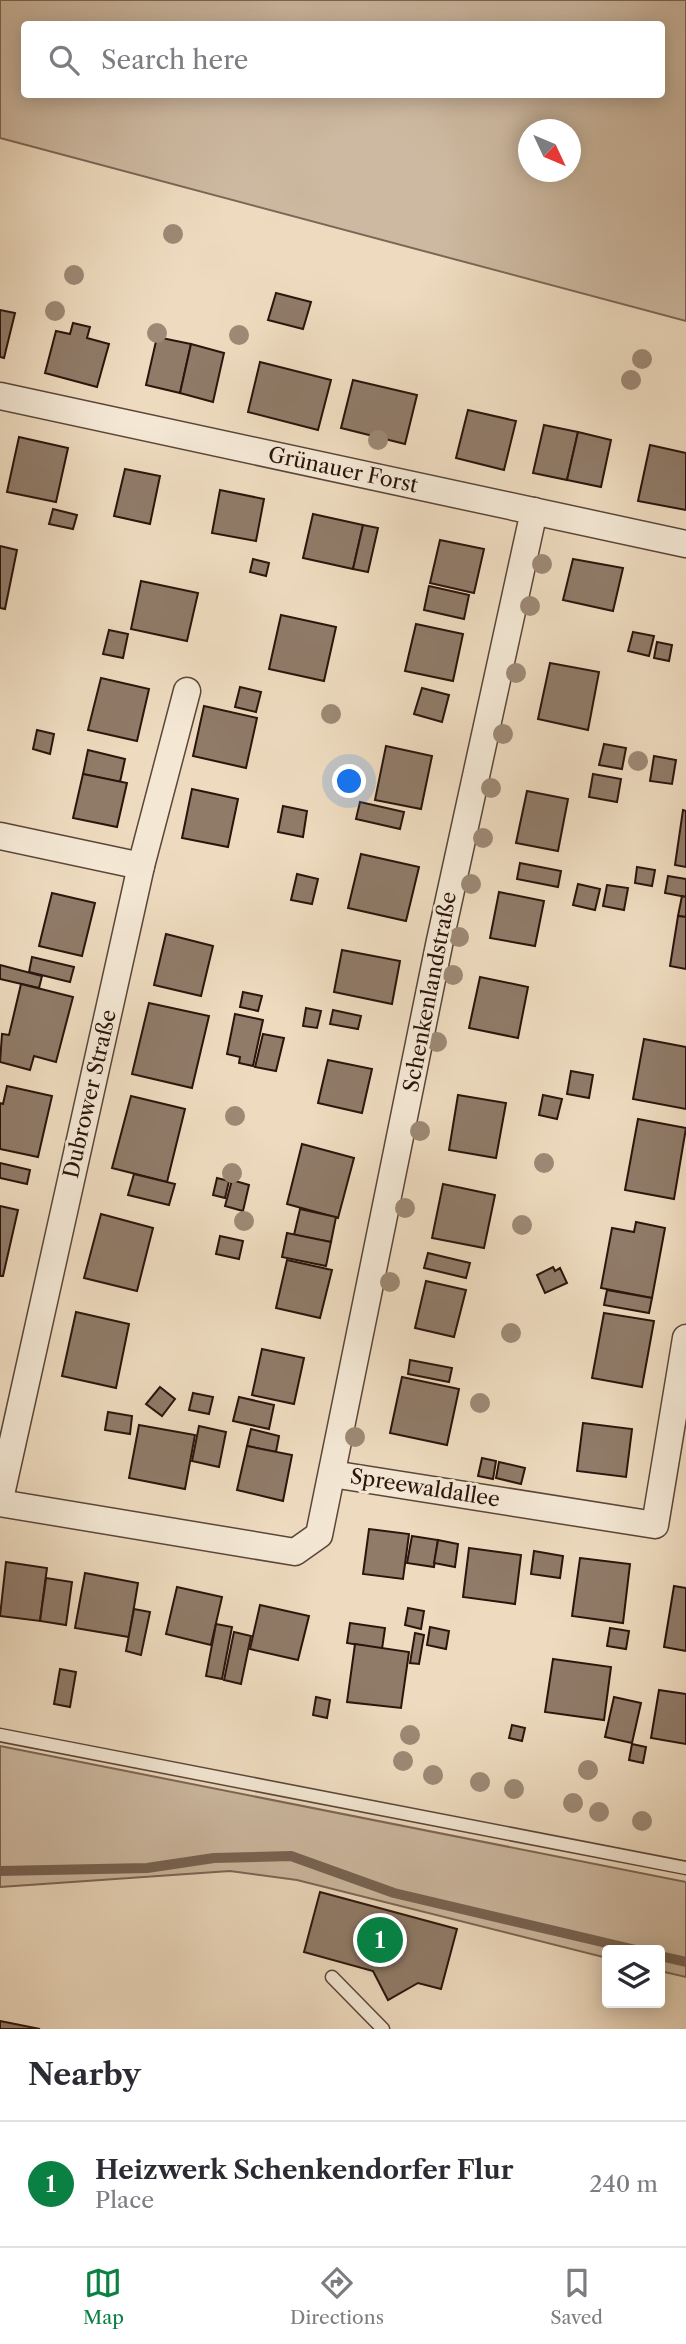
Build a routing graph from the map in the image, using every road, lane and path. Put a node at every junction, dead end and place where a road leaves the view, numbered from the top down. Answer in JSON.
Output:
{"nodes":[{"id":1,"x":0,"y":396,"type":"edge"},
{"id":2,"x":534,"y":511,"type":"junction"},
{"id":3,"x":686,"y":544,"type":"edge"},
{"id":4,"x":187,"y":691,"type":"dead end"},
{"id":5,"x":0,"y":836,"type":"edge"},
{"id":6,"x":141,"y":866,"type":"junction"},
{"id":7,"x":686,"y":1338,"type":"edge"},
{"id":8,"x":332,"y":1474,"type":"junction"},
{"id":9,"x":0,"y":1501,"type":"edge"},
{"id":10,"x":0,"y":1735,"type":"edge"},
{"id":11,"x":686,"y":1868,"type":"edge"},
{"id":12,"x":332,"y":1977,"type":"dead end"},
{"id":13,"x":383,"y":2029,"type":"edge"}],
"edges":[{"from":1,"to":2,"type":"street","name":"Grünauer Forst"},
{"from":2,"to":3,"type":"street","name":"Grünauer Forst"},
{"from":2,"to":8,"type":"street","name":"Schenkenlandstraße"},
{"from":4,"to":6,"type":"street","name":"Dubrower Straße"},
{"from":5,"to":6,"type":"street"},
{"from":6,"to":9,"type":"street","name":"Dubrower Straße"},
{"from":7,"to":8,"type":"street","name":"Spreewaldallee"},
{"from":8,"to":9,"type":"street","name":"Spreewaldallee"},
{"from":10,"to":11,"type":"lane"},
{"from":12,"to":13,"type":"lane"}]}
